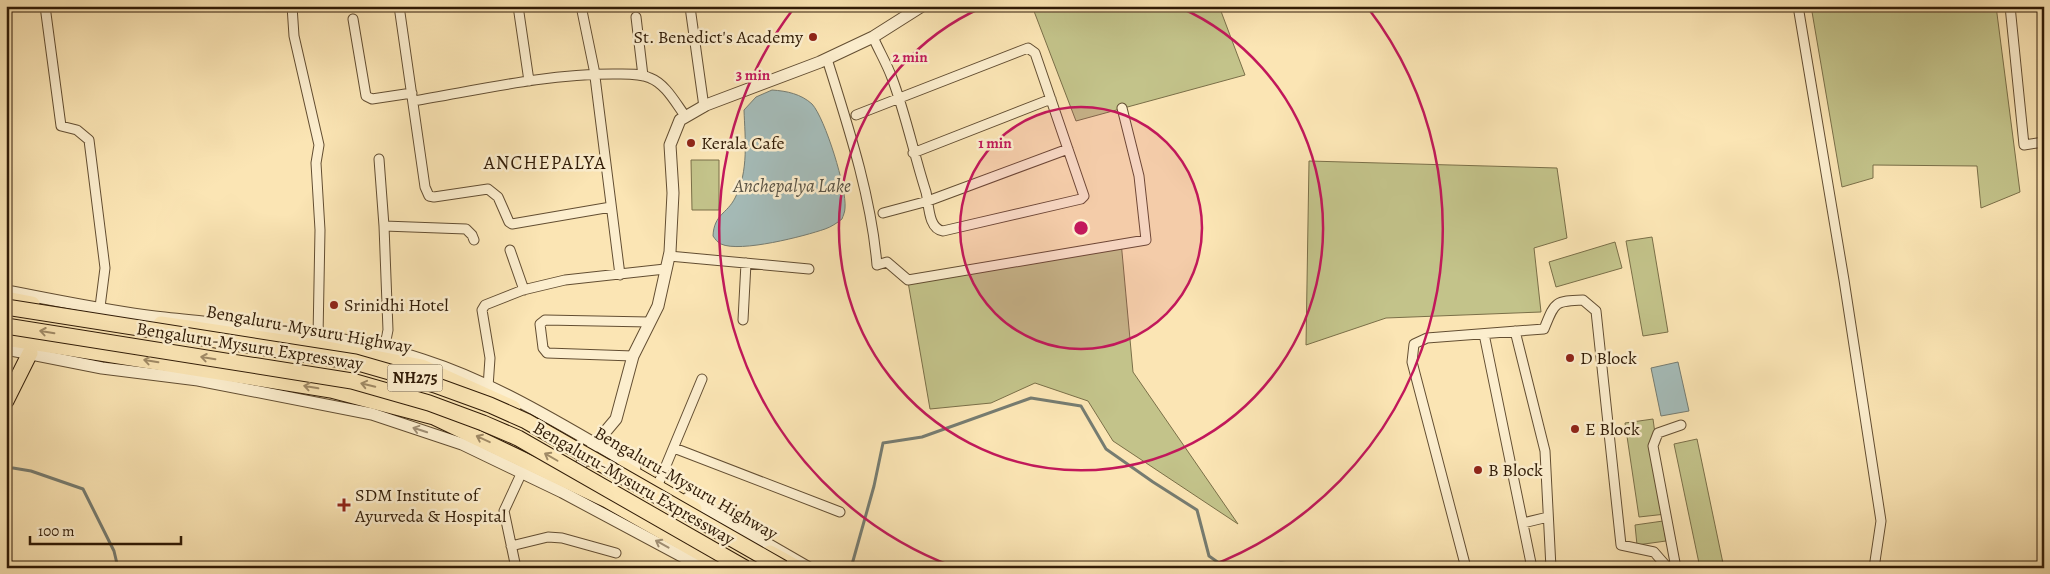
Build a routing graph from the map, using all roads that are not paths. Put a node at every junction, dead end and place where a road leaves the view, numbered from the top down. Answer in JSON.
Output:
{"nodes":[{"id":1,"x":45,"y":6,"type":"edge"},
{"id":2,"x":292,"y":6,"type":"edge"},
{"id":3,"x":400,"y":6,"type":"edge"},
{"id":4,"x":518,"y":6,"type":"edge"},
{"id":5,"x":581,"y":6,"type":"edge"},
{"id":6,"x":690,"y":6,"type":"edge"},
{"id":7,"x":922,"y":6,"type":"edge"},
{"id":8,"x":1798,"y":6,"type":"edge"},
{"id":9,"x":2010,"y":6,"type":"edge"},
{"id":10,"x":636,"y":17,"type":"dead end"},
{"id":11,"x":353,"y":19,"type":"dead end"},
{"id":12,"x":872,"y":37,"type":"junction"},
{"id":13,"x":827,"y":59,"type":"junction"},
{"id":14,"x":595,"y":74,"type":"junction"},
{"id":15,"x":643,"y":76,"type":"junction"},
{"id":16,"x":529,"y":81,"type":"junction"},
{"id":17,"x":412,"y":97,"type":"junction"},
{"id":18,"x":899,"y":99,"type":"junction"},
{"id":19,"x":1051,"y":99,"type":"junction"},
{"id":20,"x":704,"y":107,"type":"junction"},
{"id":21,"x":1122,"y":108,"type":"dead end"},
{"id":22,"x":856,"y":115,"type":"dead end"},
{"id":23,"x":686,"y":117,"type":"junction"},
{"id":24,"x":2044,"y":142,"type":"edge"},
{"id":25,"x":1068,"y":149,"type":"junction"},
{"id":26,"x":913,"y":153,"type":"junction"},
{"id":27,"x":379,"y":159,"type":"dead end"},
{"id":28,"x":928,"y":201,"type":"junction"},
{"id":29,"x":611,"y":207,"type":"junction"},
{"id":30,"x":883,"y":213,"type":"dead end"},
{"id":31,"x":384,"y":226,"type":"junction"},
{"id":32,"x":474,"y":240,"type":"dead end"},
{"id":33,"x":510,"y":250,"type":"dead end"},
{"id":34,"x":669,"y":256,"type":"junction"},
{"id":35,"x":746,"y":263,"type":"junction"},
{"id":36,"x":809,"y":269,"type":"dead end"},
{"id":37,"x":665,"y":270,"type":"junction"},
{"id":38,"x":620,"y":275,"type":"junction"},
{"id":39,"x":524,"y":290,"type":"junction"},
{"id":40,"x":6,"y":291,"type":"edge"},
{"id":41,"x":6,"y":299,"type":"edge"},
{"id":42,"x":6,"y":306,"type":"edge"},
{"id":43,"x":100,"y":307,"type":"junction"},
{"id":44,"x":743,"y":320,"type":"dead end"},
{"id":45,"x":649,"y":322,"type":"junction"},
{"id":46,"x":6,"y":326,"type":"edge"},
{"id":47,"x":1515,"y":331,"type":"junction"},
{"id":48,"x":1484,"y":334,"type":"junction"},
{"id":49,"x":318,"y":337,"type":"junction"},
{"id":50,"x":6,"y":338,"type":"edge"},
{"id":51,"x":6,"y":348,"type":"edge"},
{"id":52,"x":384,"y":350,"type":"junction"},
{"id":53,"x":30,"y":353,"type":"junction"},
{"id":54,"x":633,"y":356,"type":"junction"},
{"id":55,"x":702,"y":379,"type":"dead end"},
{"id":56,"x":488,"y":387,"type":"junction"},
{"id":57,"x":6,"y":401,"type":"edge"},
{"id":58,"x":1681,"y":425,"type":"dead end"},
{"id":59,"x":593,"y":447,"type":"junction"},
{"id":60,"x":674,"y":448,"type":"junction"},
{"id":61,"x":522,"y":472,"type":"junction"},
{"id":62,"x":659,"y":485,"type":"junction"},
{"id":63,"x":566,"y":487,"type":"junction"},
{"id":64,"x":840,"y":512,"type":"dead end"},
{"id":65,"x":1548,"y":517,"type":"junction"},
{"id":66,"x":1522,"y":523,"type":"junction"},
{"id":67,"x":511,"y":546,"type":"junction"},
{"id":68,"x":773,"y":550,"type":"junction"},
{"id":69,"x":616,"y":553,"type":"dead end"},
{"id":70,"x":516,"y":568,"type":"edge"},
{"id":71,"x":704,"y":568,"type":"edge"},
{"id":72,"x":727,"y":568,"type":"edge"},
{"id":73,"x":745,"y":568,"type":"edge"},
{"id":74,"x":783,"y":568,"type":"edge"},
{"id":75,"x":797,"y":568,"type":"edge"},
{"id":76,"x":809,"y":568,"type":"edge"},
{"id":77,"x":1466,"y":568,"type":"edge"},
{"id":78,"x":1532,"y":568,"type":"edge"},
{"id":79,"x":1551,"y":568,"type":"edge"},
{"id":80,"x":1668,"y":568,"type":"edge"},
{"id":81,"x":1676,"y":568,"type":"edge"},
{"id":82,"x":1874,"y":568,"type":"edge"}],
"edges":[{"from":1,"to":43,"type":"street"},
{"from":2,"to":49,"type":"street"},
{"from":3,"to":17,"type":"street"},
{"from":4,"to":16,"type":"street"},
{"from":5,"to":14,"type":"street"},
{"from":6,"to":20,"type":"street"},
{"from":7,"to":12,"type":"street"},
{"from":8,"to":82,"type":"street"},
{"from":9,"to":24,"type":"street"},
{"from":10,"to":15,"type":"street"},
{"from":11,"to":17,"type":"street"},
{"from":12,"to":13,"type":"street"},
{"from":12,"to":18,"type":"street"},
{"from":13,"to":20,"type":"street"},
{"from":13,"to":21,"type":"street"},
{"from":14,"to":15,"type":"street"},
{"from":14,"to":16,"type":"street"},
{"from":14,"to":29,"type":"street"},
{"from":15,"to":23,"type":"street"},
{"from":16,"to":17,"type":"street"},
{"from":17,"to":29,"type":"street"},
{"from":18,"to":19,"type":"street"},
{"from":18,"to":22,"type":"street"},
{"from":18,"to":26,"type":"street"},
{"from":19,"to":25,"type":"street"},
{"from":19,"to":26,"type":"street"},
{"from":20,"to":23,"type":"street"},
{"from":23,"to":34,"type":"street"},
{"from":25,"to":28,"type":"street"},
{"from":25,"to":28,"type":"street"},
{"from":26,"to":28,"type":"street"},
{"from":27,"to":31,"type":"street"},
{"from":28,"to":30,"type":"street"},
{"from":29,"to":38,"type":"street"},
{"from":31,"to":32,"type":"street"},
{"from":31,"to":52,"type":"street"},
{"from":33,"to":39,"type":"street"},
{"from":34,"to":35,"type":"street"},
{"from":34,"to":37,"type":"street"},
{"from":35,"to":36,"type":"street"},
{"from":35,"to":44,"type":"street"},
{"from":37,"to":38,"type":"street"},
{"from":37,"to":45,"type":"street"},
{"from":38,"to":39,"type":"street"},
{"from":39,"to":56,"type":"street"},
{"from":40,"to":43,"type":"street","number":"NH275"},
{"from":41,"to":59,"type":"highway","name":"Bengaluru-Mysuru Highway","number":"NH275"},
{"from":42,"to":74,"type":"highway","number":"NH275","bridge":true},
{"from":43,"to":49,"type":"street","number":"NH275"},
{"from":45,"to":54,"type":"street"},
{"from":45,"to":54,"type":"street"},
{"from":73,"to":46,"type":"highway","name":"Bengaluru-Mysuru Expressway","number":"NH275","one_way":true,"bridge":true},
{"from":47,"to":48,"type":"street"},
{"from":47,"to":65,"type":"street"},
{"from":47,"to":80,"type":"street"},
{"from":48,"to":66,"type":"street"},
{"from":48,"to":77,"type":"street"},
{"from":49,"to":52,"type":"street","number":"NH275"},
{"from":63,"to":50,"type":"highway","name":"Bengaluru-Mysuru Expressway","number":"NH275","one_way":true},
{"from":51,"to":53,"type":"street","name":"Bengaluru-Mysuru Expressway","number":"NH275"},
{"from":52,"to":56,"type":"street","number":"NH275"},
{"from":53,"to":57,"type":"highway"},
{"from":61,"to":53,"type":"street","name":"Bengaluru-Mysuru Expressway","number":"NH275","one_way":true},
{"from":54,"to":59,"type":"street"},
{"from":55,"to":60,"type":"street"},
{"from":56,"to":59,"type":"street","number":"NH275"},
{"from":58,"to":81,"type":"street"},
{"from":59,"to":62,"type":"highway","name":"Bengaluru-Mysuru Highway","number":"NH275"},
{"from":59,"to":63,"type":"street"},
{"from":60,"to":62,"type":"street"},
{"from":60,"to":64,"type":"street"},
{"from":61,"to":63,"type":"street","name":"Bengaluru-Mysuru Expressway","number":"NH275"},
{"from":61,"to":67,"type":"street"},
{"from":62,"to":68,"type":"highway","name":"Bengaluru-Mysuru Highway","number":"NH275"},
{"from":71,"to":63,"type":"street","name":"Bengaluru-Mysuru Expressway","number":"NH275","one_way":true},
{"from":63,"to":72,"type":"highway","name":"Bengaluru-Mysuru Expressway","number":"NH275"},
{"from":65,"to":66,"type":"street"},
{"from":65,"to":79,"type":"street"},
{"from":66,"to":78,"type":"street"},
{"from":67,"to":69,"type":"street"},
{"from":67,"to":70,"type":"street"},
{"from":68,"to":75,"type":"highway","name":"Bengaluru-Mysuru Highway","number":"NH275"},
{"from":68,"to":76,"type":"street","number":"NH275"}]}
